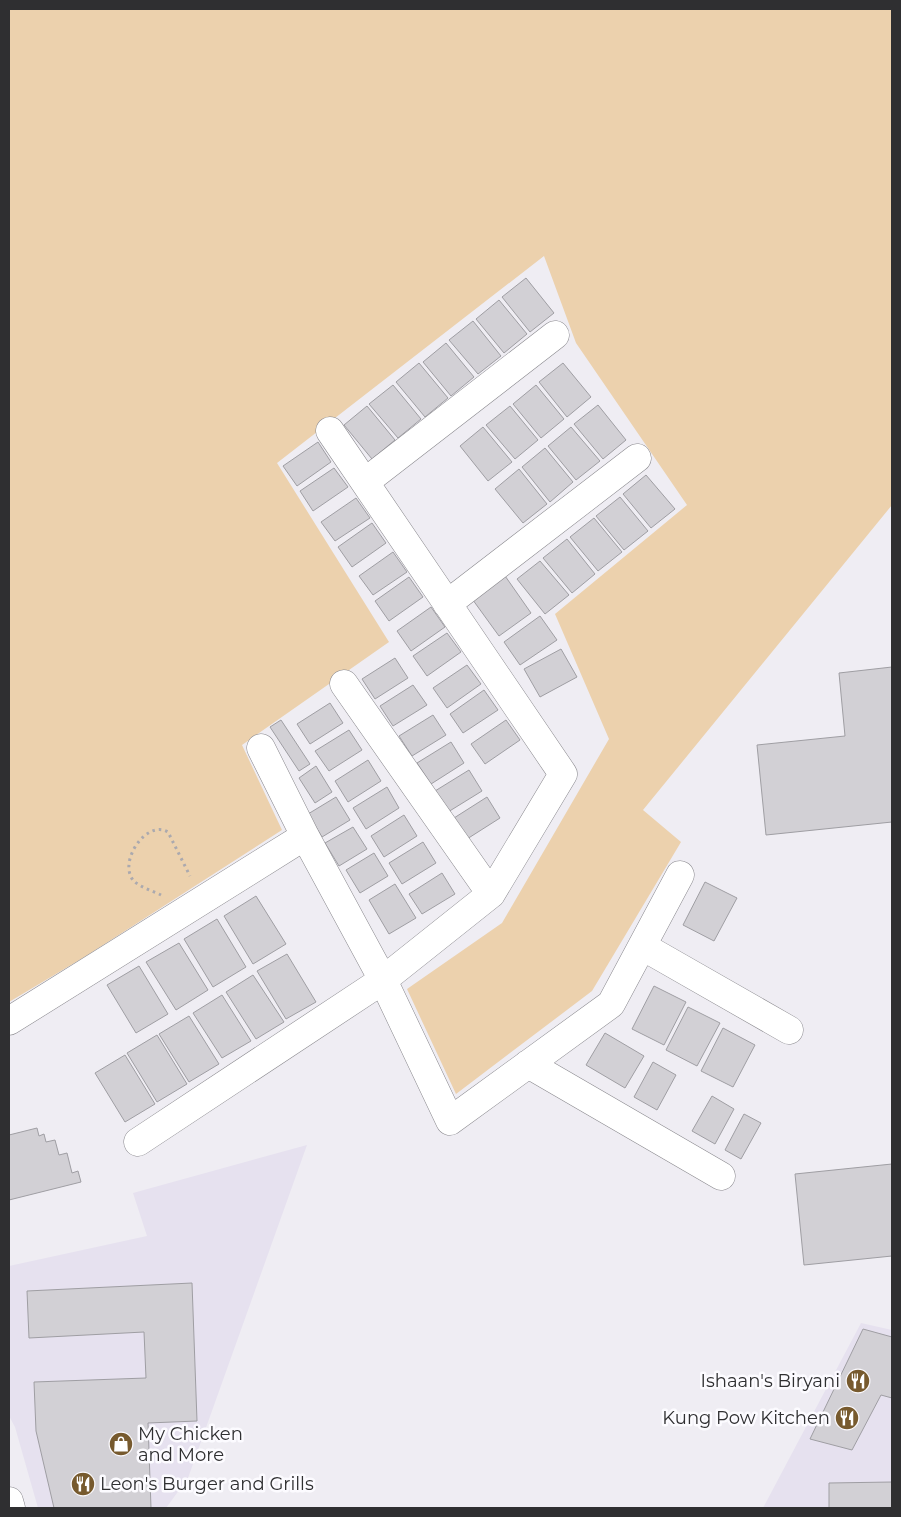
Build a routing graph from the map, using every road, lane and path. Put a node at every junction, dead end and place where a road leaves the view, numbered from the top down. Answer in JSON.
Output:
{"nodes":[{"id":1,"x":555,"y":335,"type":"dead end"},
{"id":2,"x":330,"y":430,"type":"dead end"},
{"id":3,"x":637,"y":458,"type":"dead end"},
{"id":4,"x":365,"y":482,"type":"junction"},
{"id":5,"x":447,"y":604,"type":"junction"},
{"id":6,"x":344,"y":684,"type":"dead end"},
{"id":7,"x":261,"y":748,"type":"dead end"},
{"id":8,"x":305,"y":836,"type":"junction"},
{"id":9,"x":680,"y":874,"type":"dead end"},
{"id":10,"x":190,"y":876,"type":"dead end"},
{"id":11,"x":491,"y":894,"type":"junction"},
{"id":12,"x":162,"y":895,"type":"dead end"},
{"id":13,"x":642,"y":946,"type":"junction"},
{"id":14,"x":383,"y":980,"type":"junction"},
{"id":15,"x":9,"y":1021,"type":"edge"},
{"id":16,"x":789,"y":1030,"type":"dead end"},
{"id":17,"x":528,"y":1064,"type":"junction"},
{"id":18,"x":138,"y":1142,"type":"dead end"},
{"id":19,"x":721,"y":1176,"type":"dead end"},
{"id":20,"x":9,"y":1501,"type":"edge"},
{"id":21,"x":11,"y":1508,"type":"edge"}],
"edges":[{"from":1,"to":4,"type":"street"},
{"from":2,"to":4,"type":"street"},
{"from":3,"to":5,"type":"street"},
{"from":4,"to":5,"type":"street"},
{"from":5,"to":11,"type":"street"},
{"from":6,"to":11,"type":"street"},
{"from":7,"to":8,"type":"street"},
{"from":8,"to":14,"type":"street"},
{"from":8,"to":15,"type":"street"},
{"from":9,"to":13,"type":"street"},
{"from":10,"to":12,"type":"path"},
{"from":11,"to":14,"type":"street"},
{"from":13,"to":16,"type":"street"},
{"from":13,"to":17,"type":"street"},
{"from":14,"to":17,"type":"street"},
{"from":14,"to":18,"type":"street"},
{"from":17,"to":19,"type":"street"},
{"from":20,"to":21,"type":"street"}]}
